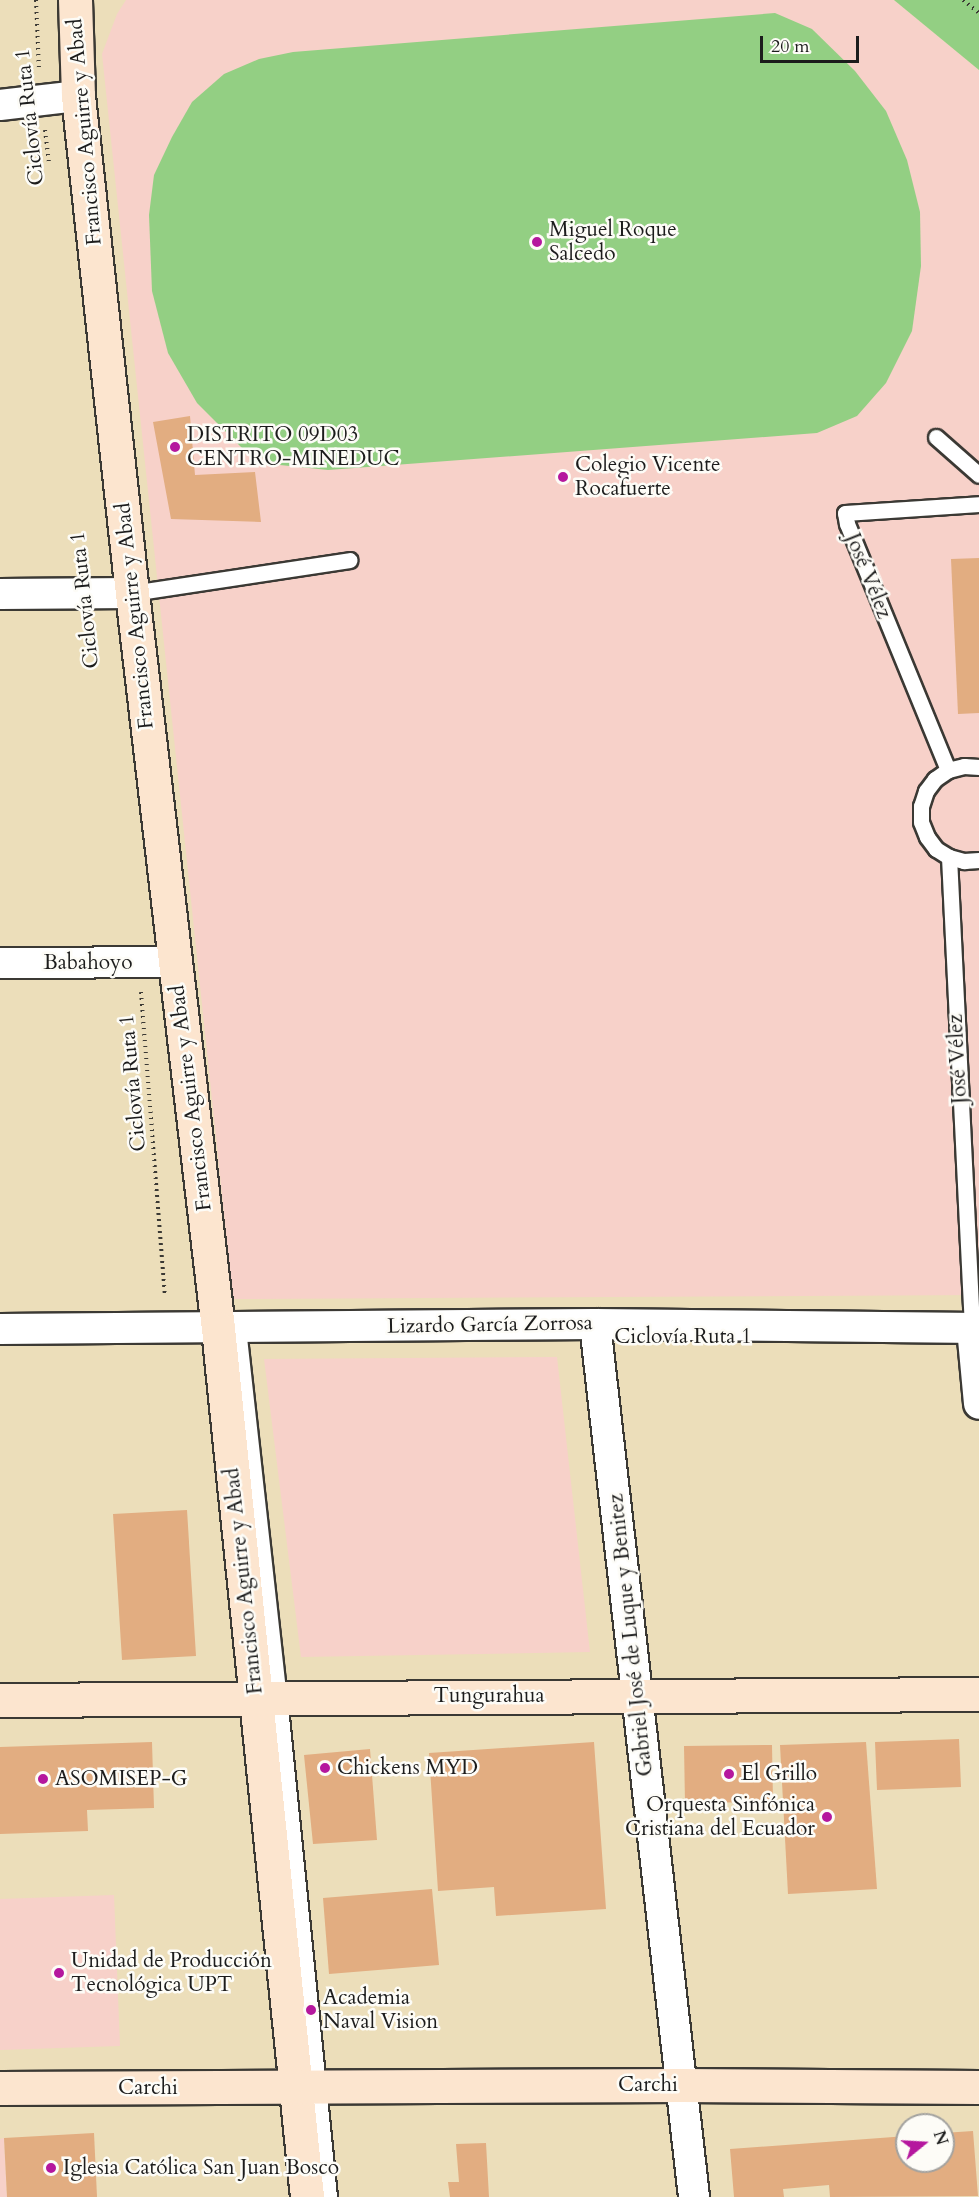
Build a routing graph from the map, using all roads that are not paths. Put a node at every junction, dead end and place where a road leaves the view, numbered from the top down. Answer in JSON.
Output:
{"nodes":[{"id":1,"x":75,"y":0,"type":"edge"},
{"id":2,"x":78,"y":96,"type":"junction"},
{"id":3,"x":0,"y":105,"type":"edge"},
{"id":4,"x":936,"y":437,"type":"dead end"},
{"id":5,"x":979,"y":475,"type":"edge"},
{"id":6,"x":979,"y":504,"type":"edge"},
{"id":7,"x":350,"y":560,"type":"dead end"},
{"id":8,"x":132,"y":593,"type":"junction"},
{"id":9,"x":0,"y":594,"type":"edge"},
{"id":10,"x":979,"y":767,"type":"edge"},
{"id":11,"x":948,"y":771,"type":"junction"},
{"id":12,"x":950,"y":857,"type":"junction"},
{"id":13,"x":979,"y":860,"type":"edge"},
{"id":14,"x":175,"y":962,"type":"junction"},
{"id":15,"x":0,"y":963,"type":"edge"},
{"id":16,"x":224,"y":1317,"type":"junction"},
{"id":17,"x":595,"y":1324,"type":"junction"},
{"id":18,"x":976,"y":1328,"type":"edge"},
{"id":19,"x":0,"y":1329,"type":"edge"},
{"id":20,"x":979,"y":1404,"type":"edge"},
{"id":21,"x":979,"y":1694,"type":"edge"},
{"id":22,"x":637,"y":1695,"type":"junction"},
{"id":23,"x":268,"y":1698,"type":"junction"},
{"id":24,"x":0,"y":1700,"type":"edge"},
{"id":25,"x":681,"y":2085,"type":"junction"},
{"id":26,"x":306,"y":2087,"type":"junction"},
{"id":27,"x":979,"y":2087,"type":"edge"},
{"id":28,"x":0,"y":2088,"type":"edge"},
{"id":29,"x":307,"y":2197,"type":"edge"},
{"id":30,"x":328,"y":2197,"type":"edge"},
{"id":31,"x":694,"y":2197,"type":"edge"}],
"edges":[{"from":1,"to":2,"type":"main road","name":"Francisco Aguirre y Abad"},
{"from":2,"to":3,"type":"street"},
{"from":2,"to":8,"type":"main road","name":"Francisco Aguirre y Abad"},
{"from":4,"to":5,"type":"lane"},
{"from":6,"to":11,"type":"lane","name":"José Vélez"},
{"from":7,"to":8,"type":"lane"},
{"from":8,"to":9,"type":"street"},
{"from":8,"to":14,"type":"main road","name":"Francisco Aguirre y Abad"},
{"from":10,"to":11,"type":"lane"},
{"from":11,"to":12,"type":"lane"},
{"from":12,"to":13,"type":"lane"},
{"from":12,"to":18,"type":"lane","name":"José Vélez"},
{"from":14,"to":15,"type":"street","name":"Babahoyo"},
{"from":14,"to":16,"type":"main road","name":"Francisco Aguirre y Abad"},
{"from":16,"to":17,"type":"street","name":"Lizardo García Zorrosa"},
{"from":16,"to":19,"type":"street","name":"Lizardo García Zorrosa"},
{"from":16,"to":23,"type":"main road","name":"Francisco Aguirre y Abad"},
{"from":17,"to":18,"type":"street","name":"Lizardo García Zorrosa"},
{"from":17,"to":22,"type":"street","name":"Gabriel José de Luque y Benitez"},
{"from":18,"to":20,"type":"street","name":"José Vélez"},
{"from":21,"to":22,"type":"main road","name":"Tungurahua"},
{"from":22,"to":23,"type":"main road","name":"Tungurahua"},
{"from":22,"to":25,"type":"street","name":"Gabriel José de Luque y Benitez"},
{"from":23,"to":24,"type":"main road","name":"Tungurahua"},
{"from":23,"to":26,"type":"main road","name":"Francisco Aguirre y Abad"},
{"from":25,"to":26,"type":"main road","name":"Carchi"},
{"from":25,"to":27,"type":"main road","name":"Carchi"},
{"from":25,"to":31,"type":"street","name":"Gabriel José de Luque y Benitez"},
{"from":26,"to":28,"type":"main road","name":"Carchi"},
{"from":26,"to":29,"type":"main road","name":"Francisco Aguirre y Abad"},
{"from":26,"to":30,"type":"lane"}]}
